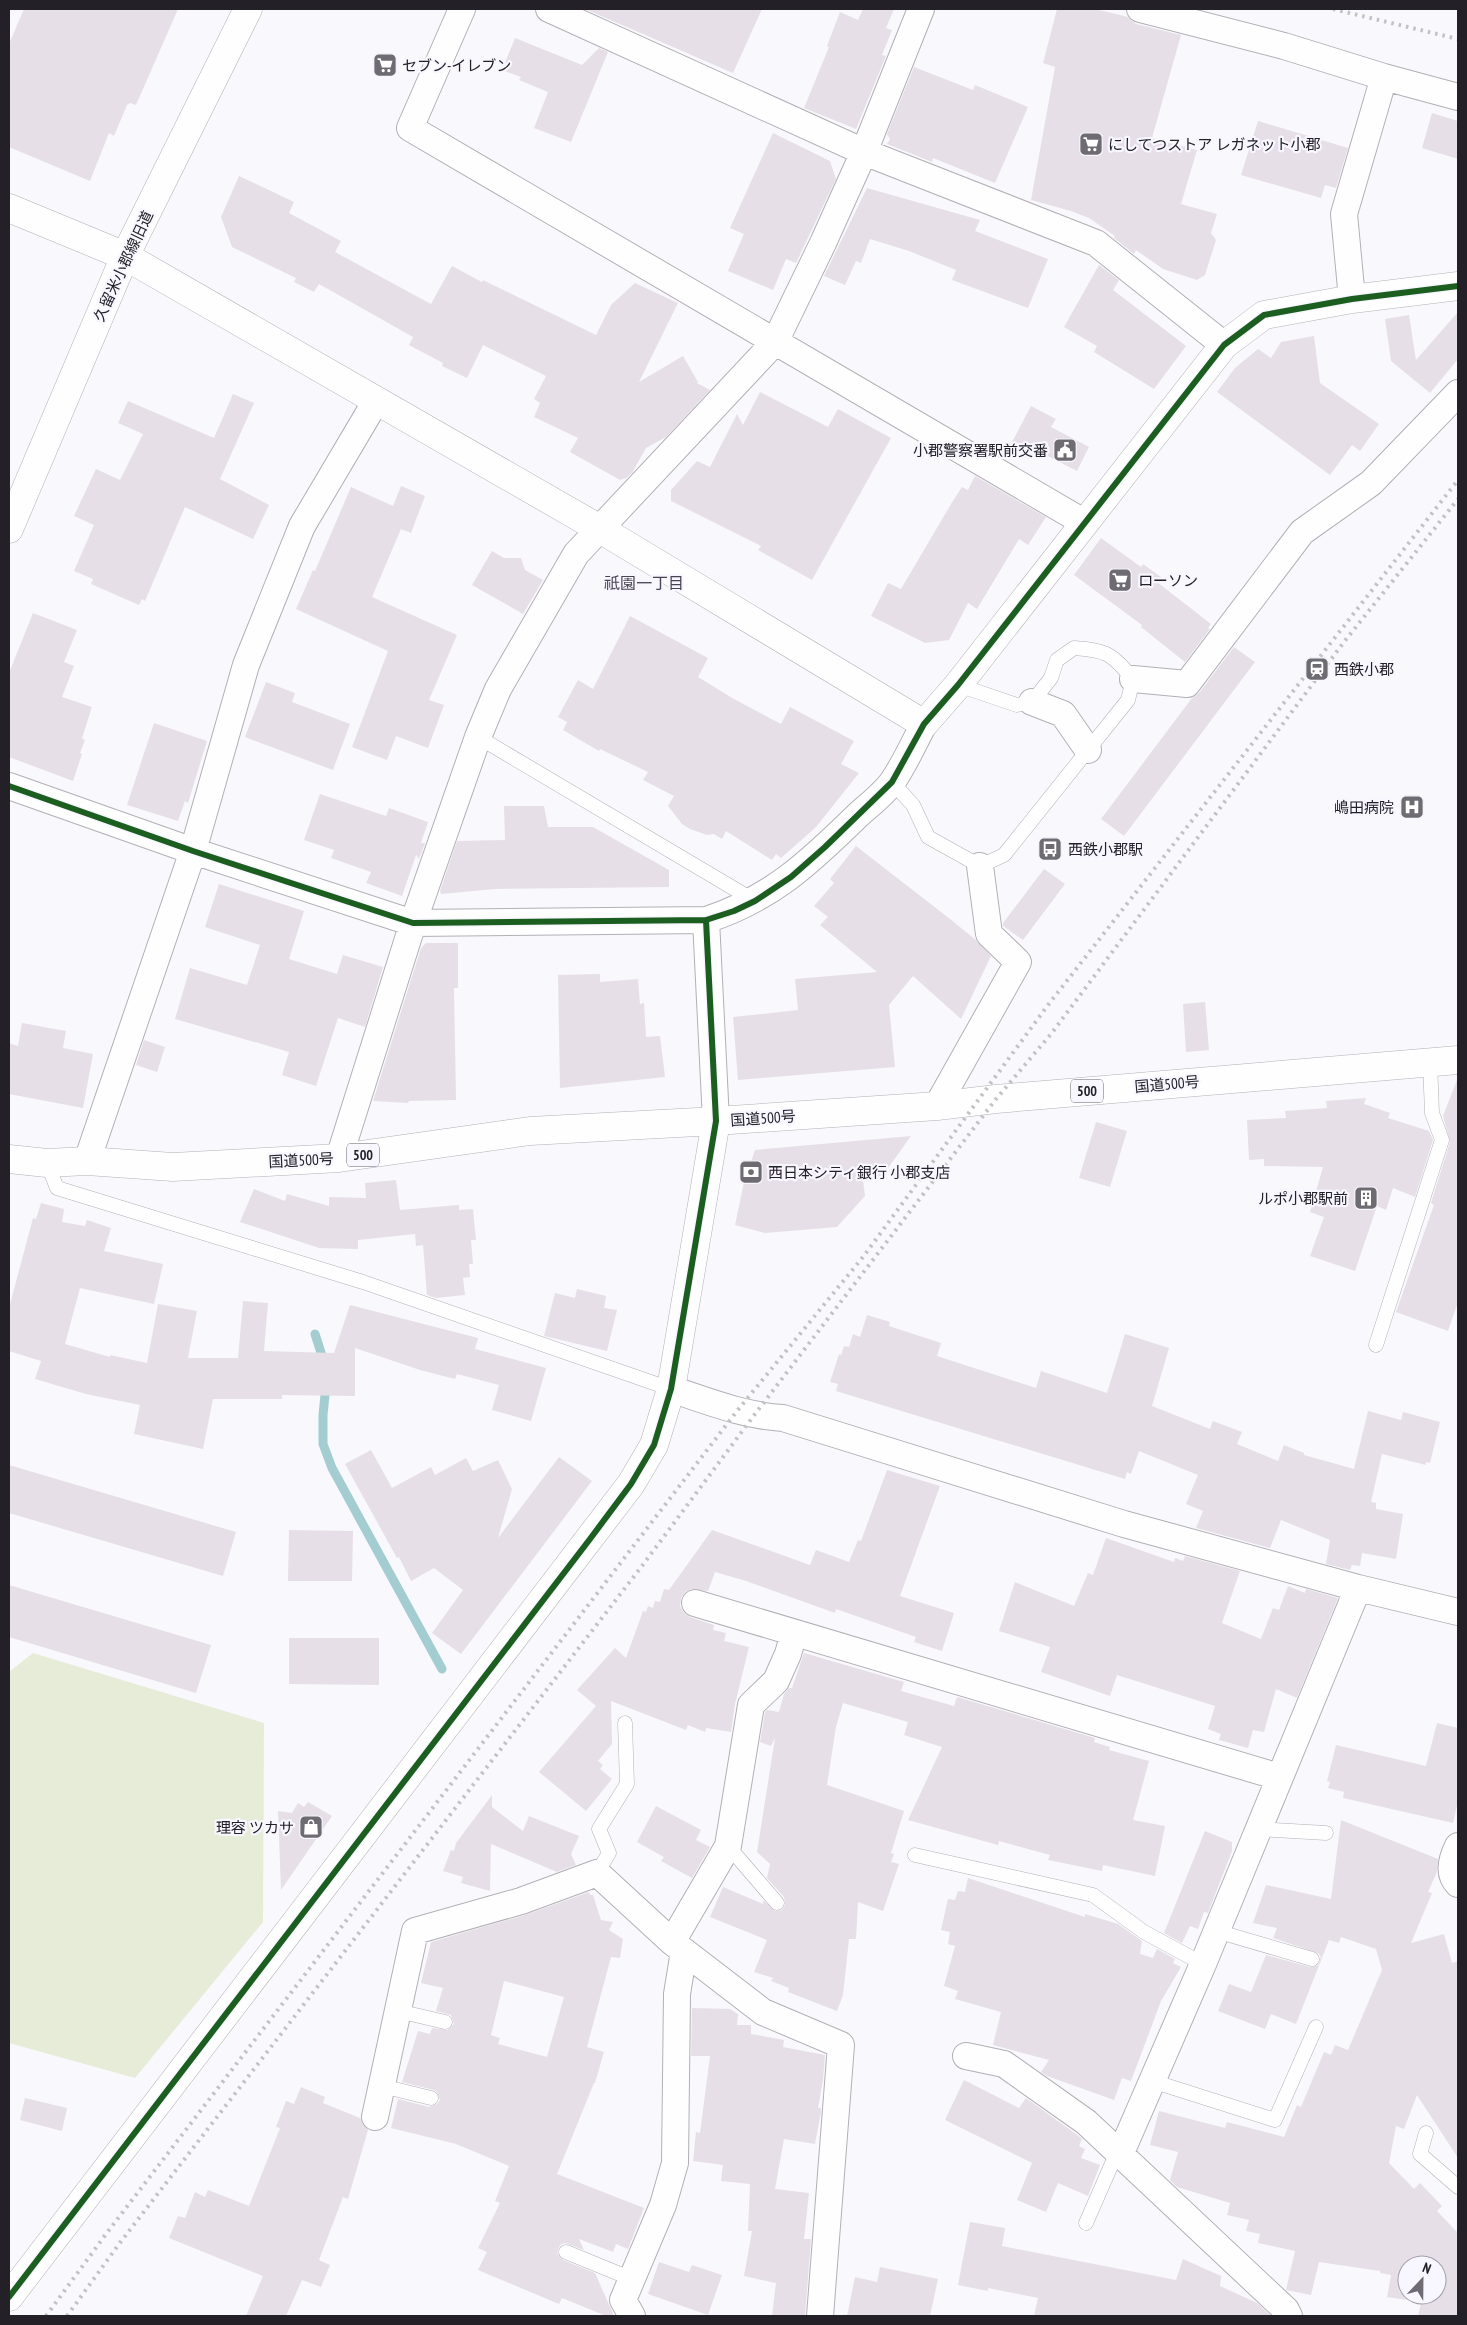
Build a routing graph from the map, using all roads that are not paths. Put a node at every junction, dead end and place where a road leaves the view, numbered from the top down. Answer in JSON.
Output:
{"nodes":[{"id":1,"x":248,"y":9,"type":"edge"},
{"id":2,"x":462,"y":9,"type":"edge"},
{"id":3,"x":548,"y":9,"type":"edge"},
{"id":4,"x":921,"y":9,"type":"edge"},
{"id":5,"x":1140,"y":9,"type":"edge"},
{"id":6,"x":1384,"y":78,"type":"junction"},
{"id":7,"x":1458,"y":97,"type":"edge"},
{"id":8,"x":864,"y":152,"type":"junction"},
{"id":9,"x":9,"y":208,"type":"edge"},
{"id":10,"x":125,"y":256,"type":"junction"},
{"id":11,"x":1458,"y":286,"type":"edge"},
{"id":12,"x":1352,"y":299,"type":"junction"},
{"id":13,"x":775,"y":342,"type":"junction"},
{"id":14,"x":1224,"y":345,"type":"junction"},
{"id":15,"x":1458,"y":393,"type":"edge"},
{"id":16,"x":376,"y":401,"type":"junction"},
{"id":17,"x":1085,"y":523,"type":"junction"},
{"id":18,"x":600,"y":529,"type":"junction"},
{"id":19,"x":9,"y":530,"type":"edge"},
{"id":20,"x":1133,"y":679,"type":"junction"},
{"id":21,"x":958,"y":685,"type":"junction"},
{"id":22,"x":1032,"y":702,"type":"junction"},
{"id":23,"x":924,"y":724,"type":"junction"},
{"id":24,"x":478,"y":737,"type":"junction"},
{"id":25,"x":1088,"y":750,"type":"junction"},
{"id":26,"x":892,"y":782,"type":"junction"},
{"id":27,"x":9,"y":786,"type":"edge"},
{"id":28,"x":193,"y":851,"type":"junction"},
{"id":29,"x":980,"y":866,"type":"junction"},
{"id":30,"x":755,"y":901,"type":"junction"},
{"id":31,"x":706,"y":920,"type":"junction"},
{"id":32,"x":413,"y":923,"type":"junction"},
{"id":33,"x":1458,"y":1060,"type":"edge"},
{"id":34,"x":1430,"y":1062,"type":"junction"},
{"id":35,"x":937,"y":1106,"type":"junction"},
{"id":36,"x":716,"y":1121,"type":"junction"},
{"id":37,"x":339,"y":1158,"type":"junction"},
{"id":38,"x":9,"y":1159,"type":"edge"},
{"id":39,"x":87,"y":1161,"type":"junction"},
{"id":40,"x":47,"y":1163,"type":"junction"},
{"id":41,"x":1376,"y":1346,"type":"dead end"},
{"id":42,"x":671,"y":1389,"type":"junction"},
{"id":43,"x":1358,"y":1588,"type":"junction"},
{"id":44,"x":695,"y":1603,"type":"dead end"},
{"id":45,"x":1458,"y":1612,"type":"edge"},
{"id":46,"x":794,"y":1633,"type":"junction"},
{"id":47,"x":625,"y":1723,"type":"dead end"},
{"id":48,"x":1279,"y":1777,"type":"junction"},
{"id":49,"x":1258,"y":1829,"type":"junction"},
{"id":50,"x":1326,"y":1833,"type":"dead end"},
{"id":51,"x":728,"y":1846,"type":"junction"},
{"id":52,"x":1458,"y":1846,"type":"edge"},
{"id":53,"x":915,"y":1855,"type":"dead end"},
{"id":54,"x":596,"y":1873,"type":"junction"},
{"id":55,"x":1458,"y":1884,"type":"edge"},
{"id":56,"x":777,"y":1903,"type":"dead end"},
{"id":57,"x":1216,"y":1931,"type":"junction"},
{"id":58,"x":678,"y":1946,"type":"junction"},
{"id":59,"x":1312,"y":1959,"type":"dead end"},
{"id":60,"x":1203,"y":1964,"type":"junction"},
{"id":61,"x":398,"y":2011,"type":"junction"},
{"id":62,"x":445,"y":2022,"type":"dead end"},
{"id":63,"x":1316,"y":2026,"type":"dead end"},
{"id":64,"x":966,"y":2056,"type":"dead end"},
{"id":65,"x":1152,"y":2081,"type":"junction"},
{"id":66,"x":382,"y":2086,"type":"junction"},
{"id":67,"x":431,"y":2098,"type":"dead end"},
{"id":68,"x":375,"y":2117,"type":"dead end"},
{"id":69,"x":1426,"y":2133,"type":"dead end"},
{"id":70,"x":1118,"y":2153,"type":"junction"},
{"id":71,"x":1458,"y":2187,"type":"edge"},
{"id":72,"x":1086,"y":2223,"type":"dead end"},
{"id":73,"x":566,"y":2252,"type":"dead end"},
{"id":74,"x":632,"y":2279,"type":"junction"},
{"id":75,"x":9,"y":2297,"type":"edge"},
{"id":76,"x":632,"y":2316,"type":"edge"},
{"id":77,"x":820,"y":2316,"type":"edge"},
{"id":78,"x":1289,"y":2316,"type":"edge"}],
"edges":[{"from":1,"to":10,"type":"main road","name":"久留米小郡線旧道"},
{"from":2,"to":13,"type":"street"},
{"from":3,"to":8,"type":"street"},
{"from":4,"to":8,"type":"street"},
{"from":5,"to":6,"type":"street"},
{"from":6,"to":7,"type":"street"},
{"from":6,"to":12,"type":"street"},
{"from":8,"to":13,"type":"street"},
{"from":8,"to":14,"type":"street"},
{"from":9,"to":10,"type":"main road"},
{"from":10,"to":16,"type":"main road"},
{"from":10,"to":19,"type":"main road","name":"久留米小郡線旧道"},
{"from":11,"to":12,"type":"main road"},
{"from":12,"to":14,"type":"main road"},
{"from":13,"to":17,"type":"street"},
{"from":13,"to":18,"type":"street"},
{"from":14,"to":17,"type":"main road"},
{"from":15,"to":20,"type":"street"},
{"from":16,"to":18,"type":"main road"},
{"from":16,"to":28,"type":"street"},
{"from":17,"to":21,"type":"main road"},
{"from":18,"to":23,"type":"main road"},
{"from":18,"to":24,"type":"street"},
{"from":20,"to":22,"type":"lane"},
{"from":20,"to":25,"type":"lane"},
{"from":21,"to":22,"type":"lane"},
{"from":21,"to":23,"type":"main road"},
{"from":22,"to":25,"type":"street"},
{"from":23,"to":26,"type":"street"},
{"from":24,"to":30,"type":"lane"},
{"from":24,"to":32,"type":"street"},
{"from":25,"to":29,"type":"lane"},
{"from":26,"to":29,"type":"lane"},
{"from":26,"to":30,"type":"street"},
{"from":27,"to":28,"type":"street"},
{"from":28,"to":32,"type":"street"},
{"from":28,"to":39,"type":"street"},
{"from":29,"to":35,"type":"street"},
{"from":30,"to":31,"type":"street"},
{"from":31,"to":32,"type":"street"},
{"from":31,"to":36,"type":"street"},
{"from":32,"to":37,"type":"street"},
{"from":33,"to":34,"type":"main road","name":"国道500号","number":"500"},
{"from":34,"to":35,"type":"main road","name":"国道500号","number":"500"},
{"from":34,"to":41,"type":"lane"},
{"from":35,"to":36,"type":"main road","name":"国道500号","number":"500"},
{"from":36,"to":37,"type":"main road","name":"国道500号","number":"500"},
{"from":36,"to":42,"type":"main road"},
{"from":37,"to":39,"type":"main road","name":"国道500号","number":"500"},
{"from":38,"to":40,"type":"main road","name":"国道500号","number":"500"},
{"from":39,"to":40,"type":"main road","name":"国道500号","number":"500"},
{"from":40,"to":42,"type":"lane"},
{"from":42,"to":43,"type":"street"},
{"from":42,"to":75,"type":"main road"},
{"from":43,"to":45,"type":"street"},
{"from":43,"to":48,"type":"street"},
{"from":44,"to":46,"type":"street"},
{"from":46,"to":48,"type":"street"},
{"from":46,"to":51,"type":"street"},
{"from":47,"to":54,"type":"lane"},
{"from":48,"to":49,"type":"street"},
{"from":49,"to":50,"type":"lane"},
{"from":49,"to":57,"type":"street"},
{"from":51,"to":56,"type":"lane"},
{"from":51,"to":58,"type":"street"},
{"from":52,"to":55,"type":"street"},
{"from":53,"to":60,"type":"lane"},
{"from":54,"to":58,"type":"street"},
{"from":54,"to":61,"type":"street"},
{"from":57,"to":59,"type":"lane"},
{"from":57,"to":60,"type":"street"},
{"from":58,"to":74,"type":"street"},
{"from":58,"to":77,"type":"street"},
{"from":60,"to":65,"type":"street"},
{"from":61,"to":62,"type":"lane"},
{"from":61,"to":66,"type":"street"},
{"from":63,"to":65,"type":"lane"},
{"from":64,"to":70,"type":"street"},
{"from":65,"to":70,"type":"street"},
{"from":66,"to":67,"type":"lane"},
{"from":66,"to":68,"type":"street"},
{"from":69,"to":71,"type":"lane"},
{"from":70,"to":72,"type":"lane"},
{"from":70,"to":78,"type":"street"},
{"from":73,"to":74,"type":"lane"},
{"from":74,"to":76,"type":"street"}]}
